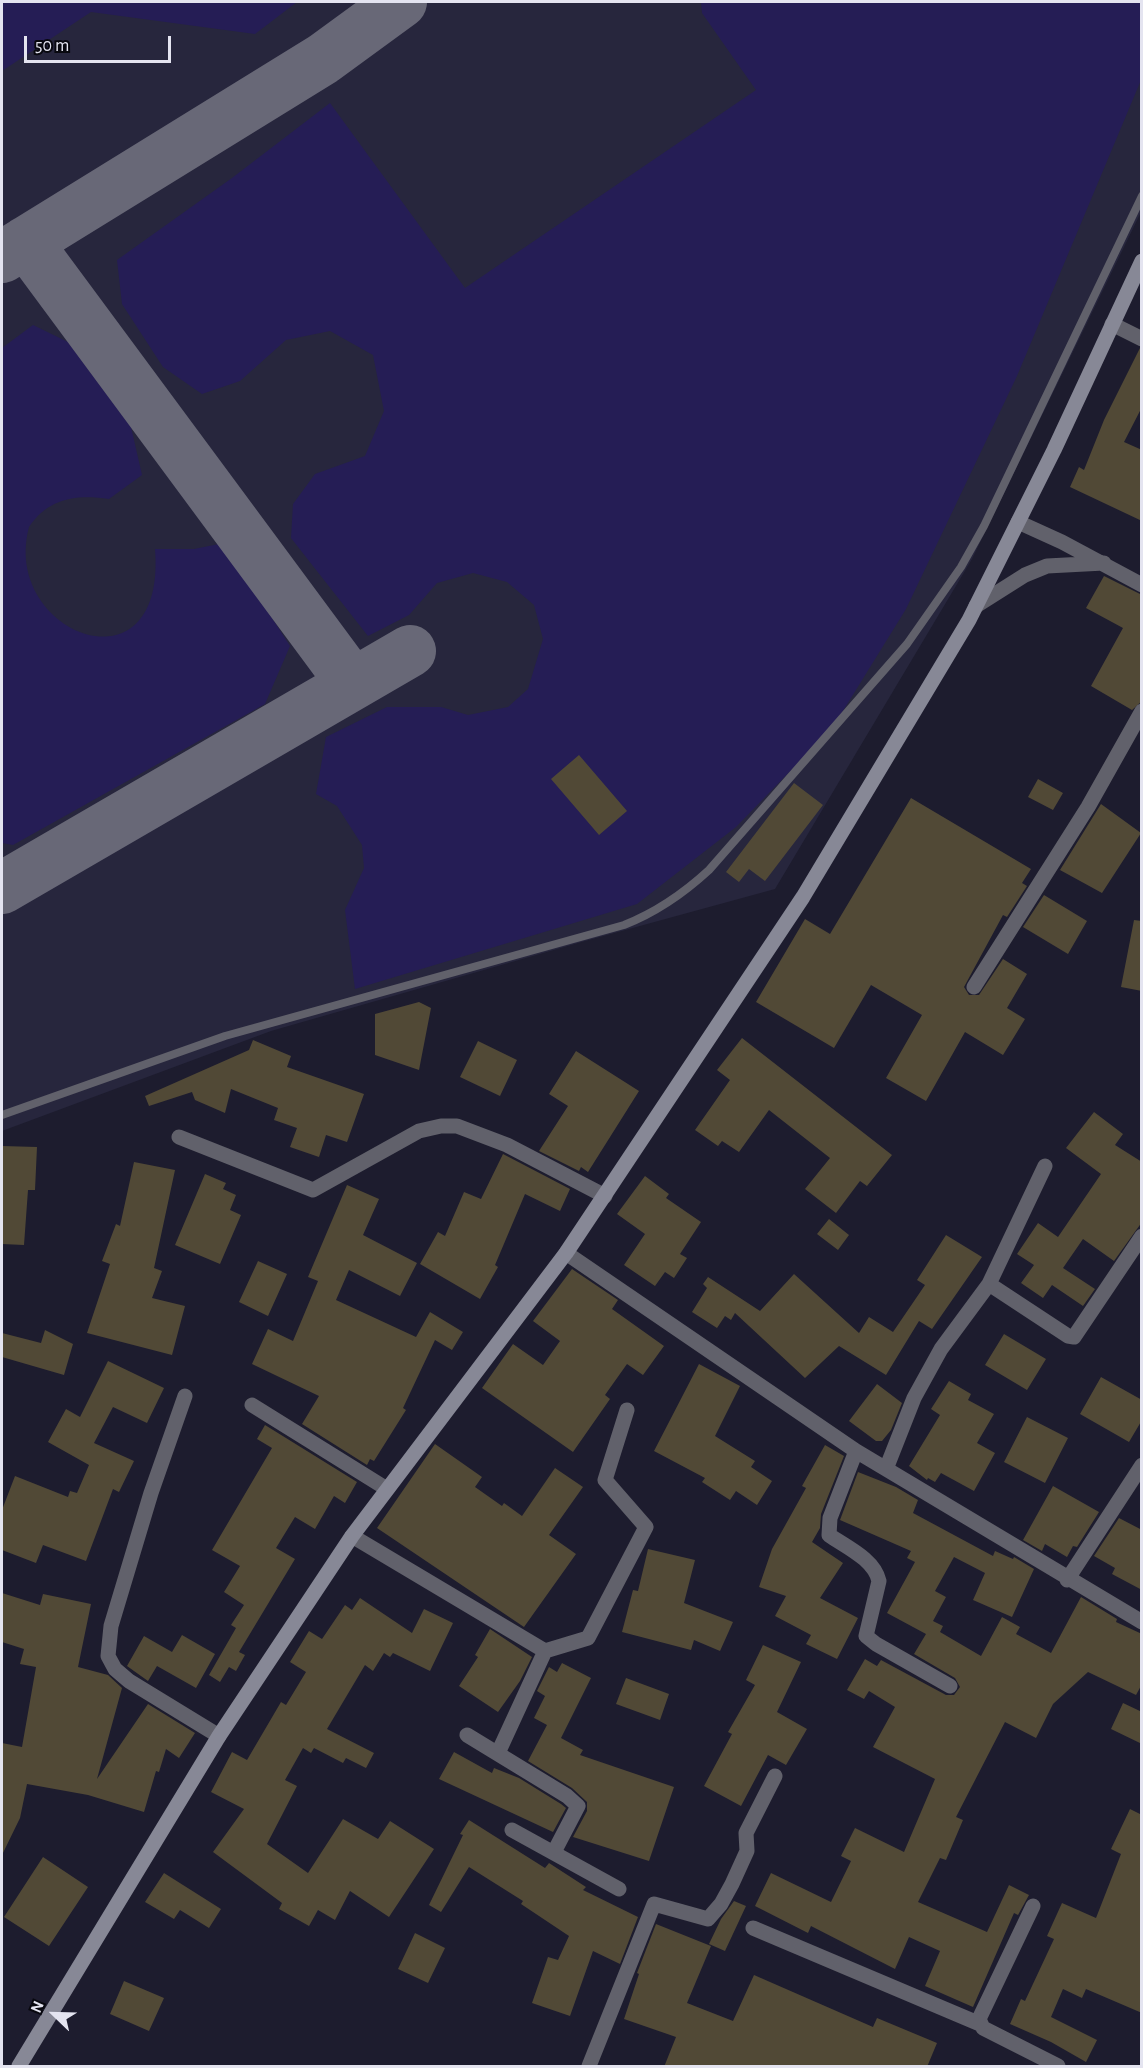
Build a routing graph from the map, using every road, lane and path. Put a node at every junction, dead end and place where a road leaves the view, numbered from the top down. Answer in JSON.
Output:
{"nodes":[{"id":1,"x":1142,"y":196,"type":"edge"},
{"id":2,"x":1142,"y":261,"type":"edge"},
{"id":3,"x":1112,"y":324,"type":"junction"},
{"id":4,"x":1142,"y":339,"type":"edge"},
{"id":5,"x":1018,"y":522,"type":"junction"},
{"id":6,"x":1104,"y":563,"type":"junction"},
{"id":7,"x":1142,"y":585,"type":"edge"},
{"id":8,"x":976,"y":606,"type":"junction"},
{"id":9,"x":1142,"y":711,"type":"edge"},
{"id":10,"x":974,"y":987,"type":"dead end"},
{"id":11,"x":2,"y":1115,"type":"edge"},
{"id":12,"x":179,"y":1137,"type":"dead end"},
{"id":13,"x":1045,"y":1166,"type":"dead end"},
{"id":14,"x":605,"y":1196,"type":"junction"},
{"id":15,"x":1142,"y":1236,"type":"edge"},
{"id":16,"x":566,"y":1253,"type":"junction"},
{"id":17,"x":989,"y":1284,"type":"junction"},
{"id":18,"x":184,"y":1396,"type":"dead end"},
{"id":19,"x":252,"y":1406,"type":"dead end"},
{"id":20,"x":627,"y":1410,"type":"dead end"},
{"id":21,"x":856,"y":1451,"type":"junction"},
{"id":22,"x":1142,"y":1465,"type":"edge"},
{"id":23,"x":886,"y":1469,"type":"junction"},
{"id":24,"x":387,"y":1490,"type":"junction"},
{"id":25,"x":352,"y":1536,"type":"junction"},
{"id":26,"x":1067,"y":1580,"type":"junction"},
{"id":27,"x":1142,"y":1622,"type":"edge"},
{"id":28,"x":545,"y":1651,"type":"junction"},
{"id":29,"x":950,"y":1686,"type":"dead end"},
{"id":30,"x":467,"y":1735,"type":"dead end"},
{"id":31,"x":219,"y":1736,"type":"junction"},
{"id":32,"x":498,"y":1753,"type":"junction"},
{"id":33,"x":775,"y":1776,"type":"dead end"},
{"id":34,"x":512,"y":1830,"type":"dead end"},
{"id":35,"x":554,"y":1852,"type":"junction"},
{"id":36,"x":619,"y":1889,"type":"dead end"},
{"id":37,"x":1033,"y":1906,"type":"dead end"},
{"id":38,"x":753,"y":1928,"type":"dead end"},
{"id":39,"x":980,"y":2024,"type":"junction"},
{"id":40,"x":18,"y":2067,"type":"edge"},
{"id":41,"x":589,"y":2067,"type":"edge"},
{"id":42,"x":1058,"y":2067,"type":"edge"}],
"edges":[{"from":1,"to":11,"type":"lane"},
{"from":2,"to":3,"type":"main road"},
{"from":3,"to":4,"type":"street"},
{"from":3,"to":5,"type":"main road"},
{"from":5,"to":6,"type":"street"},
{"from":5,"to":8,"type":"main road"},
{"from":6,"to":7,"type":"street"},
{"from":6,"to":8,"type":"street"},
{"from":8,"to":14,"type":"main road"},
{"from":9,"to":10,"type":"street"},
{"from":12,"to":14,"type":"street"},
{"from":13,"to":17,"type":"street"},
{"from":14,"to":16,"type":"main road"},
{"from":15,"to":17,"type":"street"},
{"from":16,"to":21,"type":"street"},
{"from":16,"to":24,"type":"main road"},
{"from":17,"to":23,"type":"street"},
{"from":18,"to":31,"type":"street"},
{"from":19,"to":24,"type":"street"},
{"from":20,"to":28,"type":"street"},
{"from":21,"to":23,"type":"street"},
{"from":21,"to":29,"type":"street"},
{"from":22,"to":26,"type":"street"},
{"from":23,"to":26,"type":"street"},
{"from":24,"to":25,"type":"main road"},
{"from":25,"to":28,"type":"street"},
{"from":25,"to":31,"type":"main road"},
{"from":26,"to":27,"type":"street"},
{"from":28,"to":32,"type":"street"},
{"from":30,"to":32,"type":"street"},
{"from":31,"to":40,"type":"main road"},
{"from":32,"to":35,"type":"street"},
{"from":33,"to":41,"type":"street"},
{"from":34,"to":35,"type":"street"},
{"from":35,"to":36,"type":"street"},
{"from":37,"to":39,"type":"street"},
{"from":38,"to":39,"type":"street"},
{"from":39,"to":42,"type":"street"}]}
